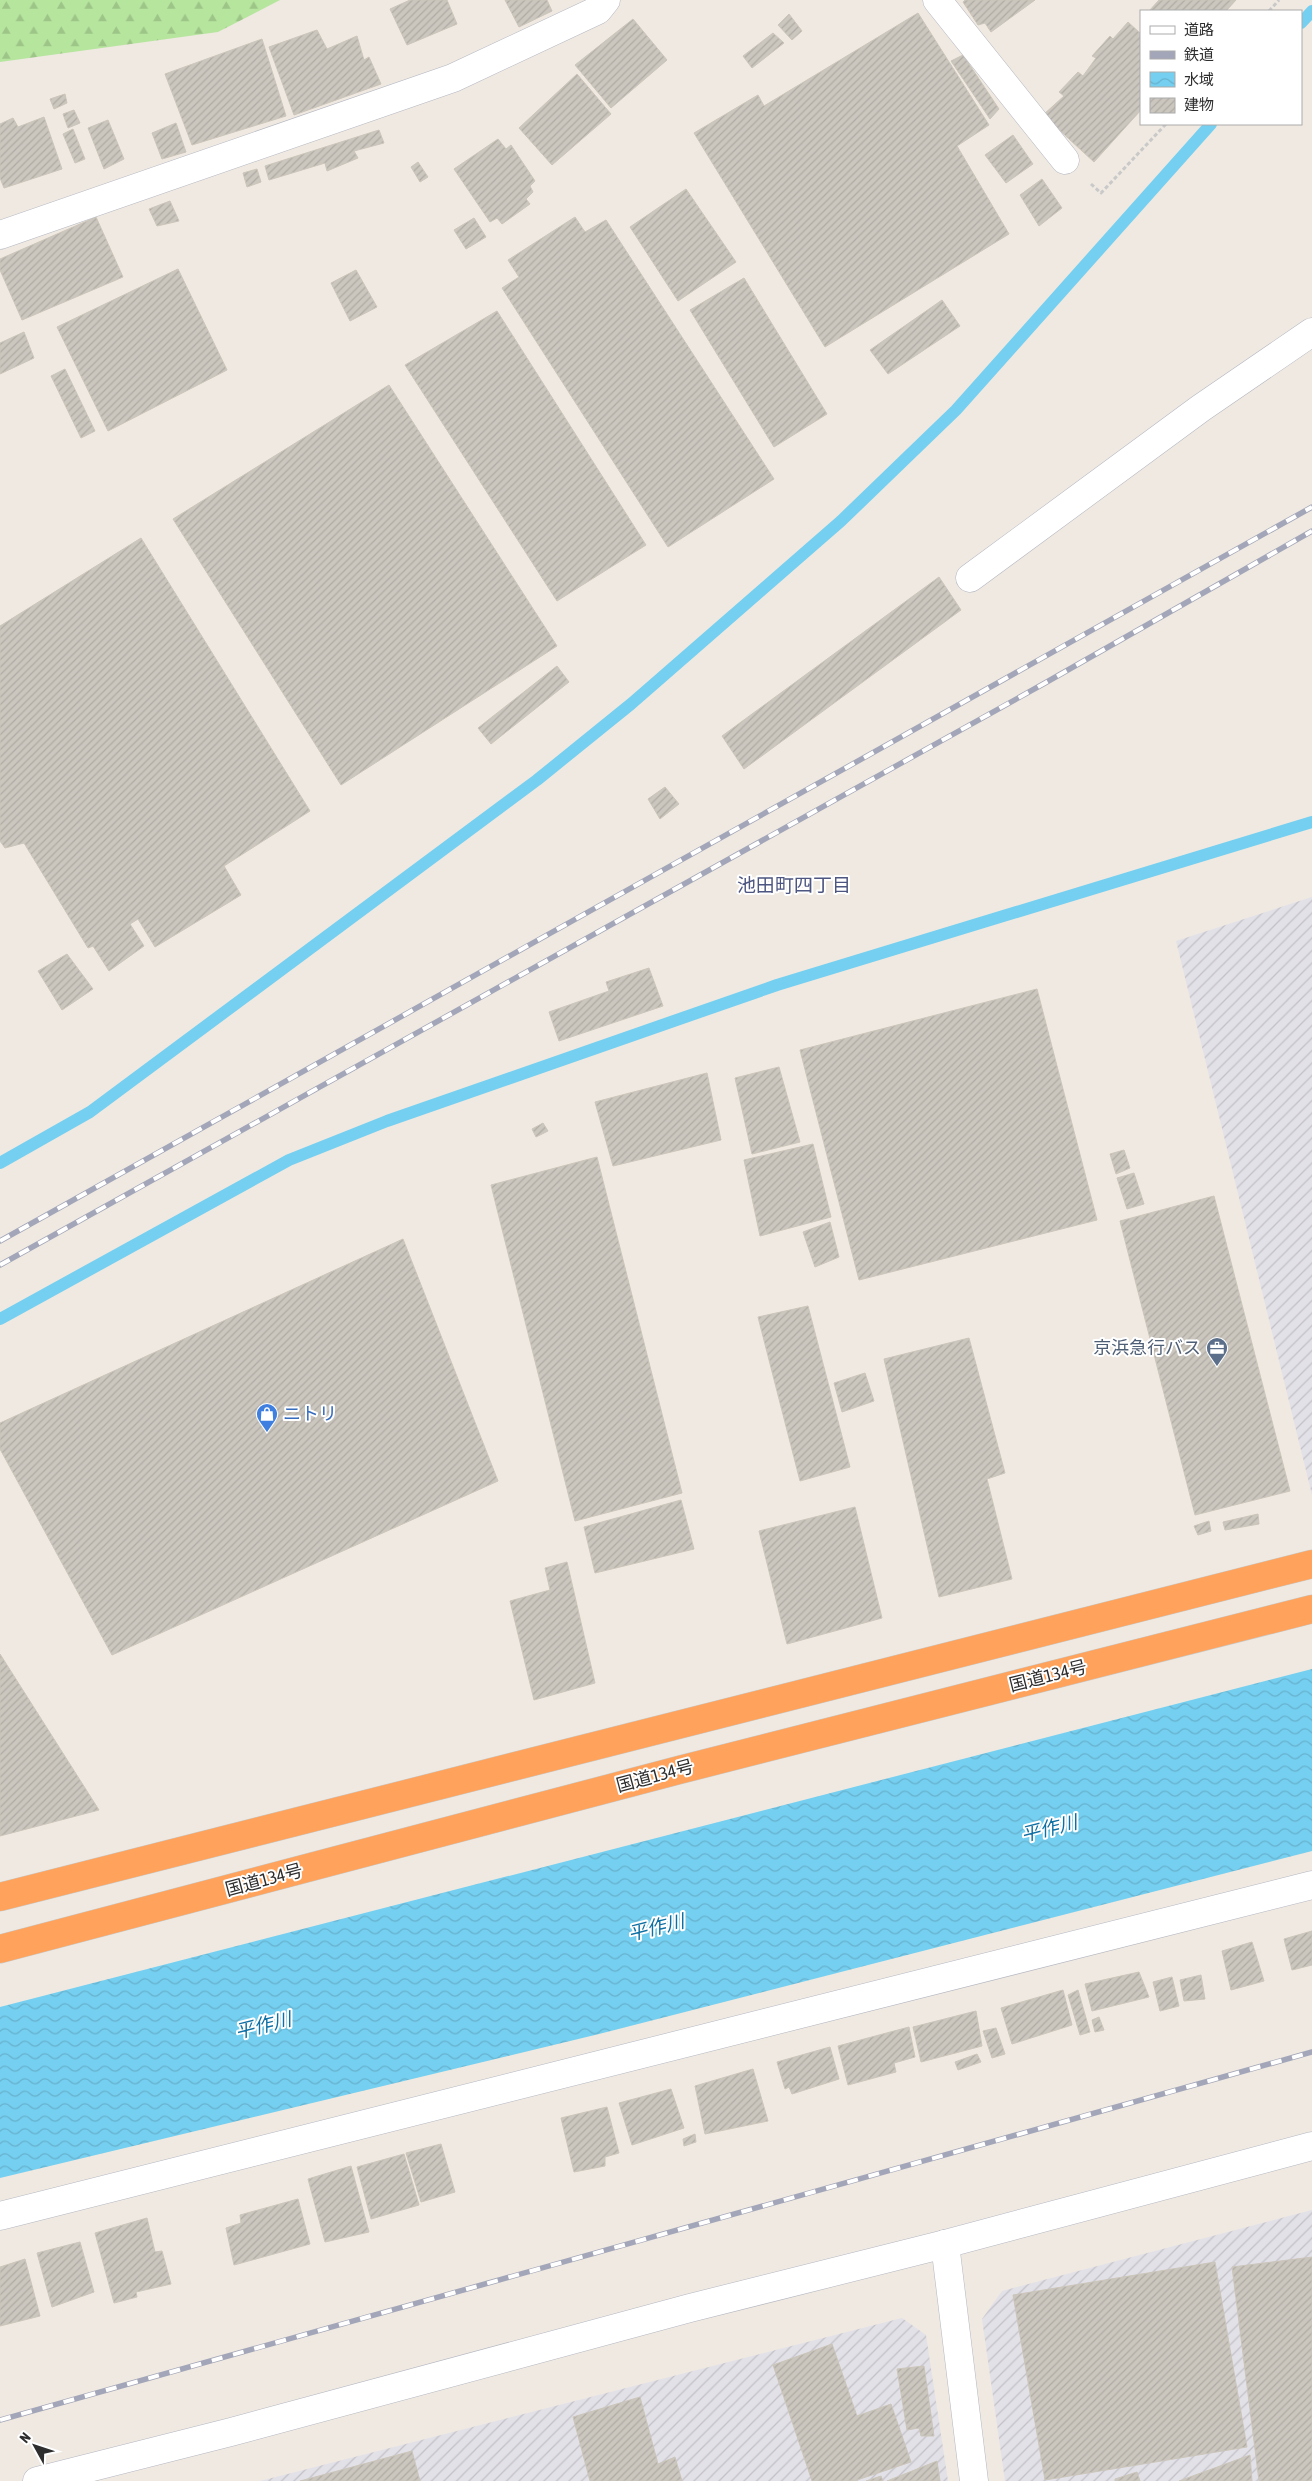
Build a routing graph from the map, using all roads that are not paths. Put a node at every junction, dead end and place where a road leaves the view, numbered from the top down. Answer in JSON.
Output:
{"nodes":[{"id":1,"x":606,"y":0,"type":"edge"},
{"id":2,"x":937,"y":0,"type":"edge"},
{"id":3,"x":1065,"y":160,"type":"road end"},
{"id":4,"x":0,"y":235,"type":"edge"},
{"id":5,"x":1312,"y":332,"type":"edge"},
{"id":6,"x":970,"y":578,"type":"dead end"},
{"id":7,"x":1312,"y":1564,"type":"edge"},
{"id":8,"x":1312,"y":1609,"type":"edge"},
{"id":9,"x":1312,"y":1885,"type":"edge"},
{"id":10,"x":0,"y":1897,"type":"edge"},
{"id":11,"x":0,"y":1948,"type":"edge"},
{"id":12,"x":1312,"y":2146,"type":"edge"},
{"id":13,"x":0,"y":2216,"type":"edge"},
{"id":14,"x":945,"y":2244,"type":"junction"},
{"id":15,"x":37,"y":2481,"type":"edge"},
{"id":16,"x":974,"y":2481,"type":"edge"}],
"edges":[{"from":1,"to":4,"type":"street"},
{"from":2,"to":3,"type":"street"},
{"from":5,"to":6,"type":"street"},
{"from":7,"to":10,"type":"highway"},
{"from":8,"to":11,"type":"highway","name":"国道134号"},
{"from":9,"to":13,"type":"street"},
{"from":12,"to":14,"type":"street"},
{"from":14,"to":15,"type":"street"},
{"from":14,"to":16,"type":"street"}]}
